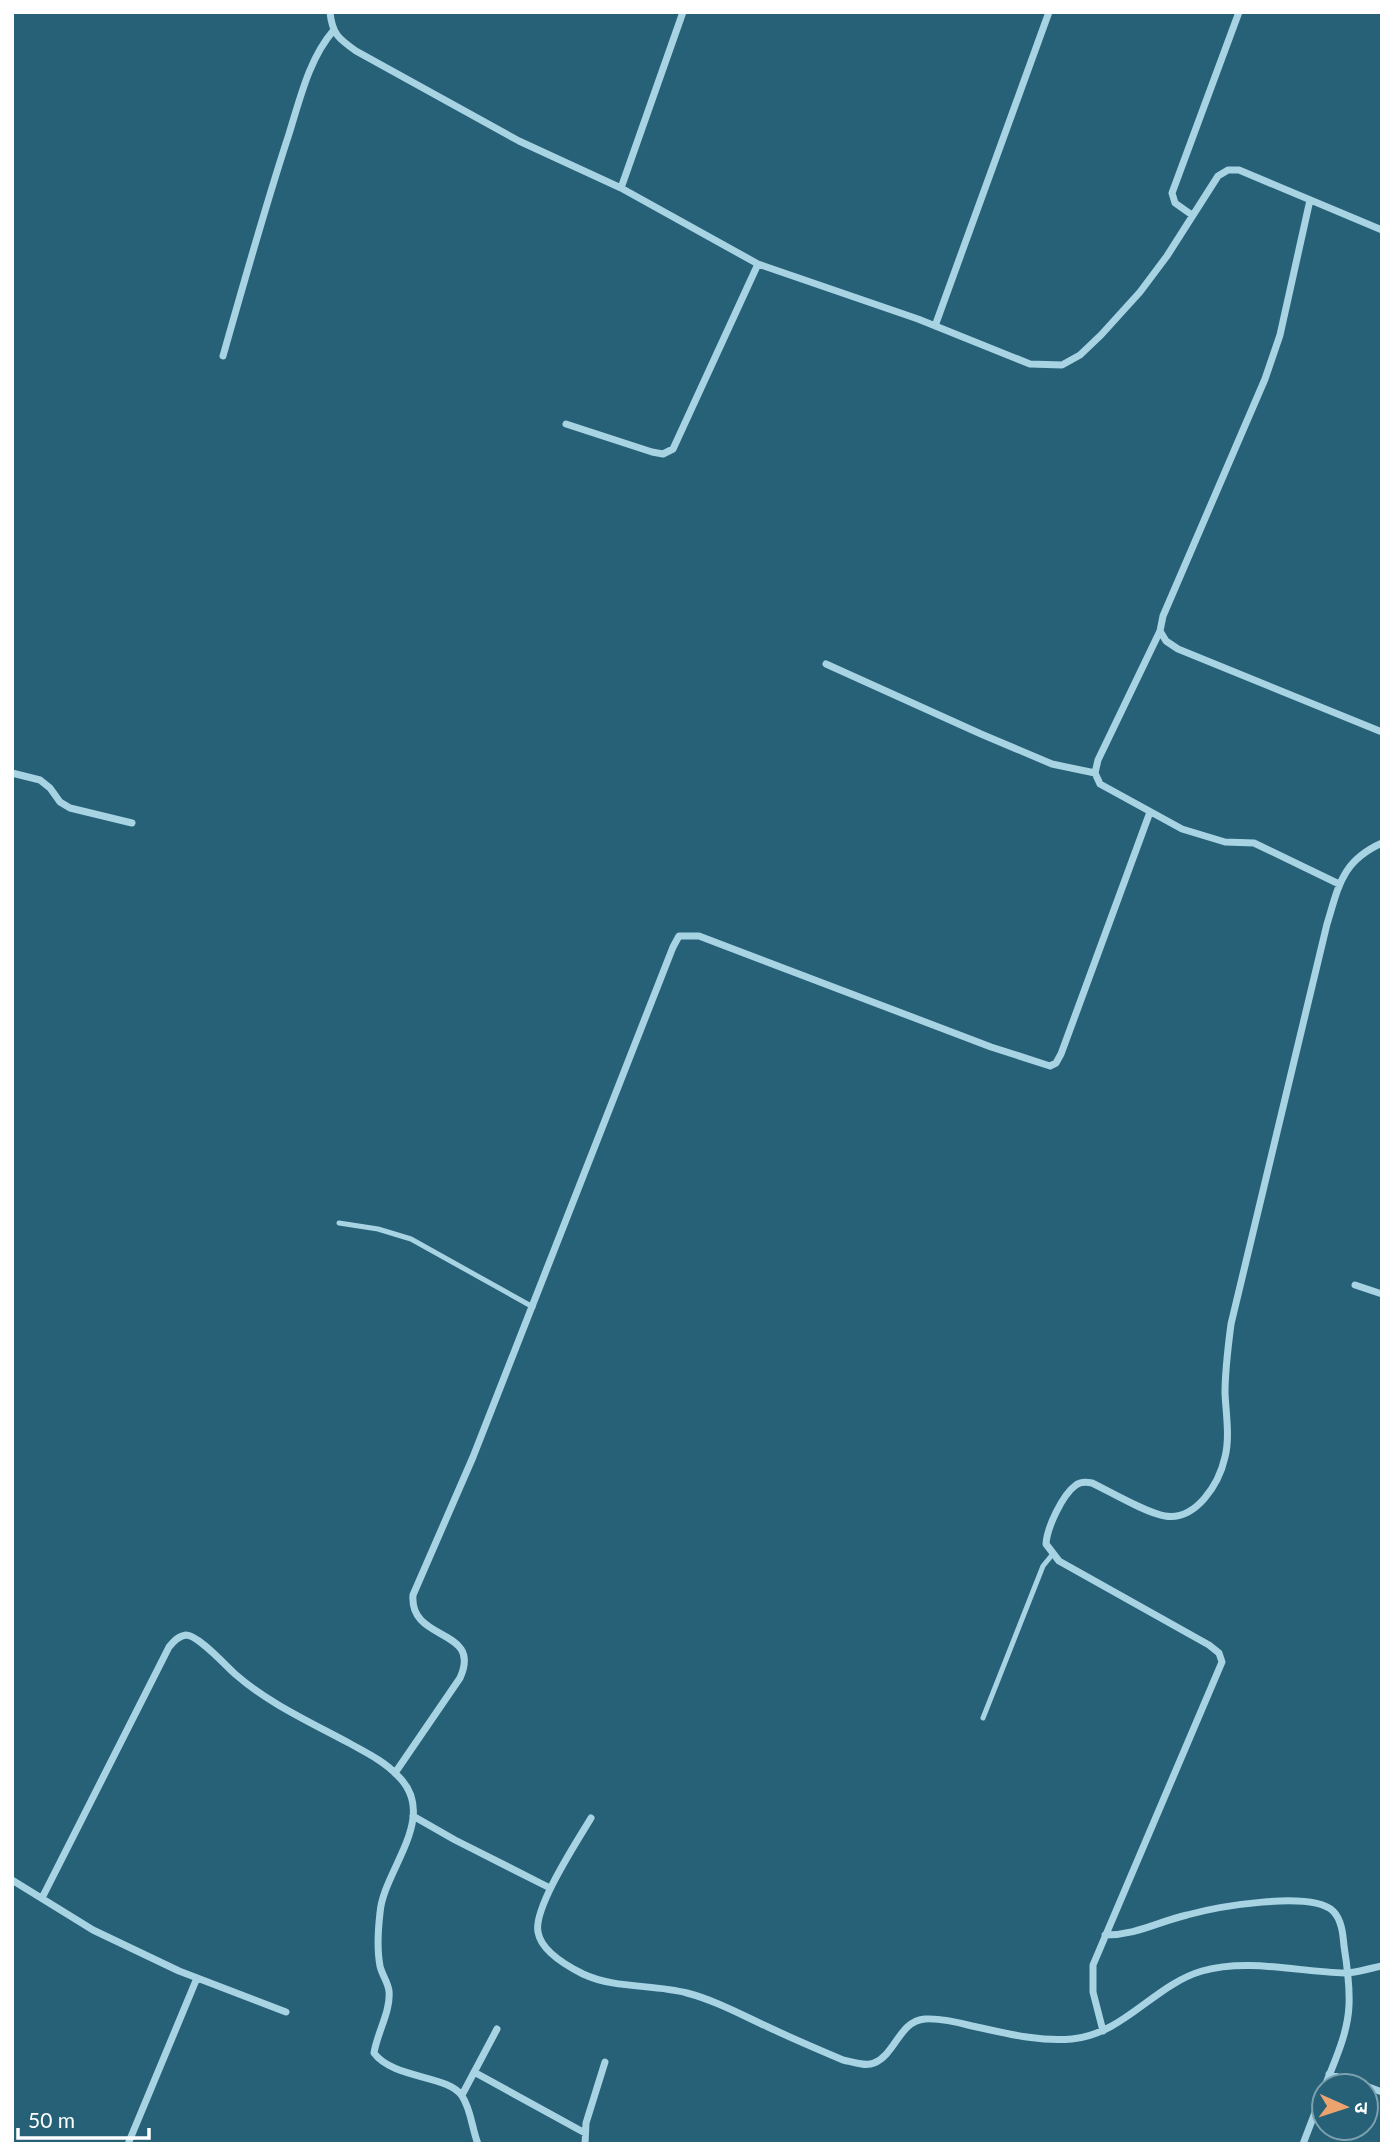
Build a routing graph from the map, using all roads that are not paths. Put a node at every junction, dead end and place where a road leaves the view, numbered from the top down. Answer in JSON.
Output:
{"nodes":[{"id":1,"x":330,"y":12,"type":"edge"},
{"id":2,"x":684,"y":12,"type":"edge"},
{"id":3,"x":1049,"y":12,"type":"edge"},
{"id":4,"x":1239,"y":12,"type":"edge"},
{"id":5,"x":333,"y":31,"type":"junction"},
{"id":6,"x":621,"y":188,"type":"junction"},
{"id":7,"x":1310,"y":200,"type":"junction"},
{"id":8,"x":1192,"y":215,"type":"junction"},
{"id":9,"x":1382,"y":230,"type":"edge"},
{"id":10,"x":758,"y":264,"type":"junction"},
{"id":11,"x":934,"y":326,"type":"junction"},
{"id":12,"x":223,"y":356,"type":"dead end"},
{"id":13,"x":566,"y":424,"type":"dead end"},
{"id":14,"x":1160,"y":631,"type":"junction"},
{"id":15,"x":826,"y":664,"type":"dead end"},
{"id":16,"x":1382,"y":732,"type":"edge"},
{"id":17,"x":12,"y":773,"type":"edge"},
{"id":18,"x":1095,"y":773,"type":"junction"},
{"id":19,"x":1150,"y":812,"type":"junction"},
{"id":20,"x":132,"y":823,"type":"dead end"},
{"id":21,"x":1382,"y":844,"type":"edge"},
{"id":22,"x":1339,"y":884,"type":"junction"},
{"id":23,"x":339,"y":1223,"type":"dead end"},
{"id":24,"x":1355,"y":1285,"type":"dead end"},
{"id":25,"x":1382,"y":1294,"type":"edge"},
{"id":26,"x":533,"y":1307,"type":"junction"},
{"id":27,"x":1052,"y":1555,"type":"junction"},
{"id":28,"x":983,"y":1718,"type":"dead end"},
{"id":29,"x":396,"y":1773,"type":"junction"},
{"id":30,"x":413,"y":1816,"type":"junction"},
{"id":31,"x":591,"y":1818,"type":"dead end"},
{"id":32,"x":12,"y":1880,"type":"edge"},
{"id":33,"x":550,"y":1888,"type":"junction"},
{"id":34,"x":42,"y":1898,"type":"junction"},
{"id":35,"x":1105,"y":1936,"type":"junction"},
{"id":36,"x":1382,"y":1966,"type":"edge"},
{"id":37,"x":1348,"y":1973,"type":"junction"},
{"id":38,"x":197,"y":1978,"type":"junction"},
{"id":39,"x":286,"y":2012,"type":"dead end"},
{"id":40,"x":497,"y":2029,"type":"dead end"},
{"id":41,"x":1103,"y":2031,"type":"junction"},
{"id":42,"x":605,"y":2062,"type":"dead end"},
{"id":43,"x":474,"y":2072,"type":"junction"},
{"id":44,"x":1330,"y":2072,"type":"edge"},
{"id":45,"x":462,"y":2095,"type":"junction"},
{"id":46,"x":1310,"y":2125,"type":"edge"},
{"id":47,"x":585,"y":2133,"type":"junction"},
{"id":48,"x":128,"y":2144,"type":"edge"},
{"id":49,"x":478,"y":2144,"type":"edge"},
{"id":50,"x":585,"y":2144,"type":"edge"},
{"id":51,"x":1303,"y":2144,"type":"edge"}],
"edges":[{"from":1,"to":5,"type":"street"},
{"from":2,"to":6,"type":"street"},
{"from":3,"to":11,"type":"street"},
{"from":4,"to":8,"type":"street"},
{"from":5,"to":6,"type":"street"},
{"from":5,"to":12,"type":"street"},
{"from":6,"to":10,"type":"street"},
{"from":7,"to":8,"type":"street"},
{"from":7,"to":9,"type":"street"},
{"from":7,"to":14,"type":"street"},
{"from":8,"to":11,"type":"street"},
{"from":10,"to":11,"type":"street"},
{"from":10,"to":13,"type":"street"},
{"from":14,"to":16,"type":"street"},
{"from":14,"to":18,"type":"street"},
{"from":15,"to":18,"type":"street"},
{"from":17,"to":20,"type":"street"},
{"from":18,"to":19,"type":"street"},
{"from":19,"to":22,"type":"street"},
{"from":19,"to":26,"type":"street"},
{"from":21,"to":22,"type":"street"},
{"from":22,"to":27,"type":"street"},
{"from":23,"to":26,"type":"lane"},
{"from":24,"to":25,"type":"street"},
{"from":26,"to":29,"type":"street"},
{"from":27,"to":28,"type":"lane"},
{"from":27,"to":35,"type":"street"},
{"from":29,"to":30,"type":"street"},
{"from":29,"to":34,"type":"street"},
{"from":30,"to":33,"type":"street"},
{"from":30,"to":45,"type":"street"},
{"from":31,"to":33,"type":"street"},
{"from":32,"to":34,"type":"street"},
{"from":33,"to":41,"type":"street"},
{"from":34,"to":38,"type":"street"},
{"from":35,"to":37,"type":"street"},
{"from":35,"to":41,"type":"street"},
{"from":36,"to":37,"type":"street"},
{"from":37,"to":41,"type":"street"},
{"from":37,"to":44,"type":"street"},
{"from":38,"to":39,"type":"street"},
{"from":38,"to":48,"type":"street"},
{"from":40,"to":43,"type":"street"},
{"from":42,"to":47,"type":"street"},
{"from":43,"to":45,"type":"street"},
{"from":43,"to":47,"type":"street"},
{"from":45,"to":49,"type":"street"},
{"from":46,"to":51,"type":"street"},
{"from":47,"to":50,"type":"street"}]}
